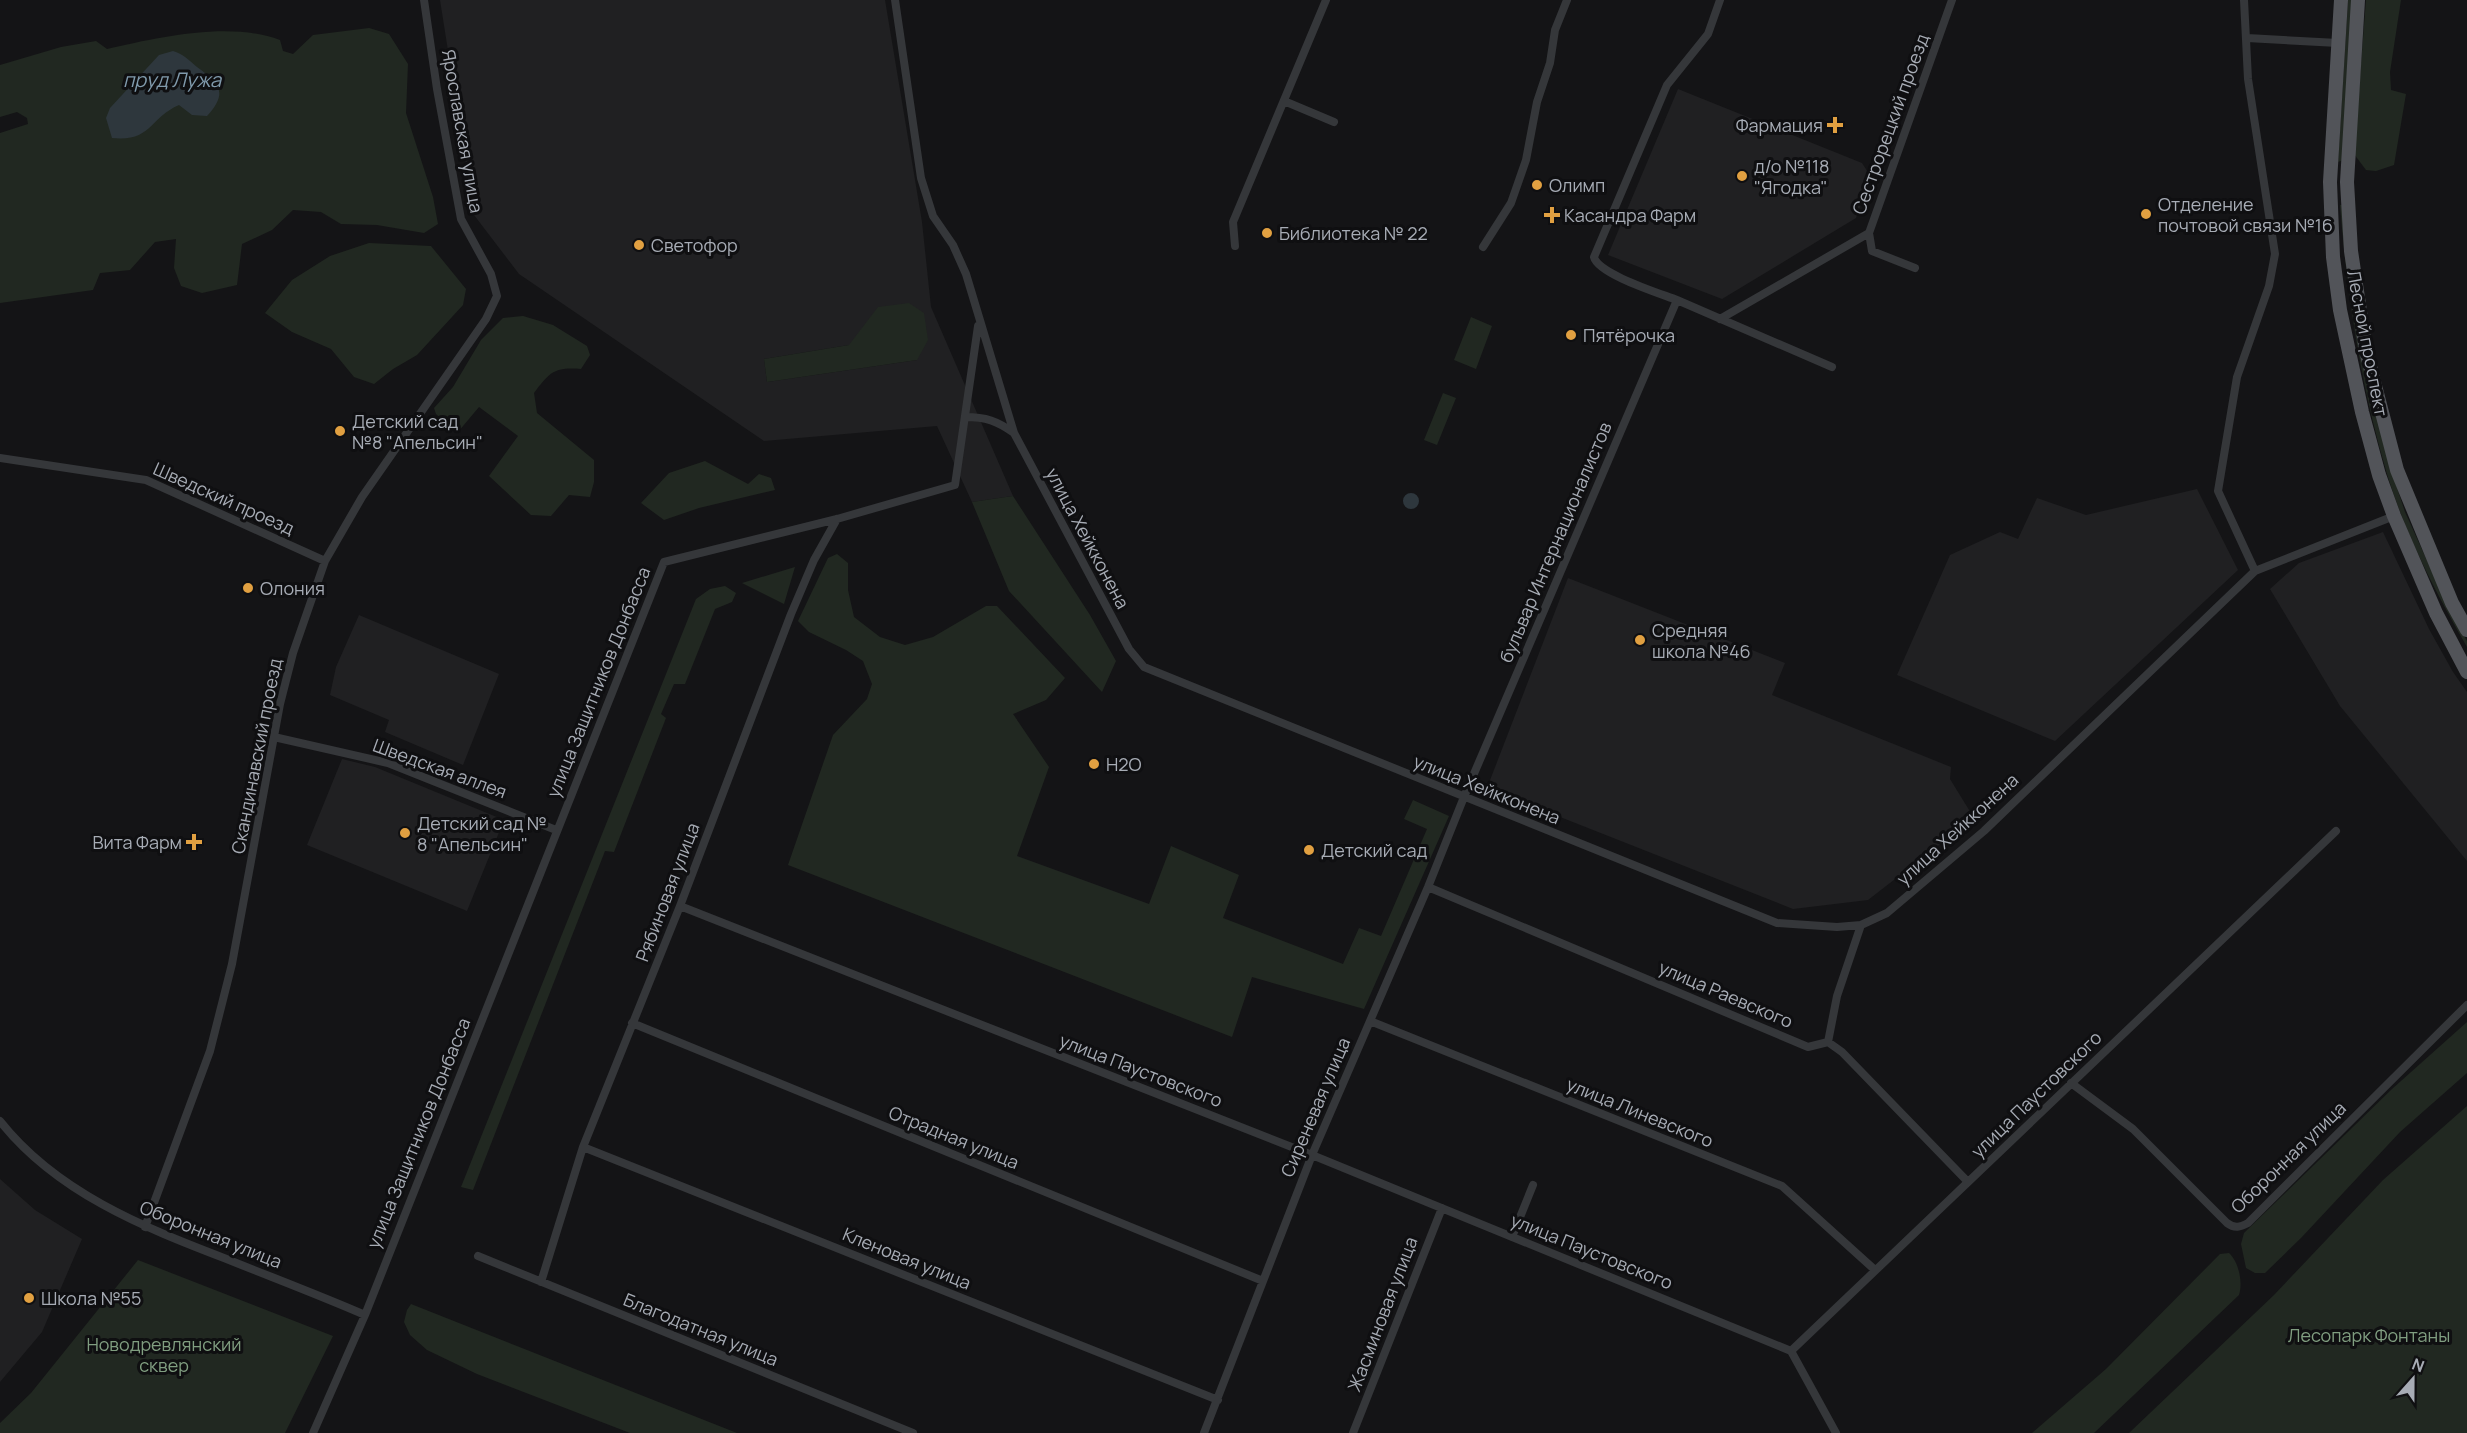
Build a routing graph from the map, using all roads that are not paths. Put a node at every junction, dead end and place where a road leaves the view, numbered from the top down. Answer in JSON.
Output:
{"nodes":[{"id":1,"x":424,"y":0,"type":"edge"},
{"id":2,"x":895,"y":0,"type":"edge"},
{"id":3,"x":1326,"y":0,"type":"edge"},
{"id":4,"x":1567,"y":0,"type":"edge"},
{"id":5,"x":1720,"y":0,"type":"edge"},
{"id":6,"x":1952,"y":0,"type":"edge"},
{"id":7,"x":2244,"y":0,"type":"edge"},
{"id":8,"x":2341,"y":0,"type":"edge"},
{"id":9,"x":2358,"y":0,"type":"edge"},
{"id":10,"x":2247,"y":38,"type":"junction"},
{"id":11,"x":2338,"y":43,"type":"junction"},
{"id":12,"x":1284,"y":101,"type":"junction"},
{"id":13,"x":1334,"y":122,"type":"dead end"},
{"id":14,"x":2330,"y":182,"type":"junction"},
{"id":15,"x":2347,"y":182,"type":"junction"},
{"id":16,"x":1869,"y":233,"type":"junction"},
{"id":17,"x":1235,"y":246,"type":"dead end"},
{"id":18,"x":1483,"y":247,"type":"dead end"},
{"id":19,"x":1915,"y":268,"type":"dead end"},
{"id":20,"x":497,"y":296,"type":"joint"},
{"id":21,"x":1677,"y":300,"type":"junction"},
{"id":22,"x":1720,"y":319,"type":"junction"},
{"id":23,"x":979,"y":321,"type":"junction"},
{"id":24,"x":1832,"y":367,"type":"dead end"},
{"id":25,"x":965,"y":417,"type":"junction"},
{"id":26,"x":1014,"y":433,"type":"junction"},
{"id":27,"x":0,"y":458,"type":"edge"},
{"id":28,"x":2394,"y":516,"type":"junction"},
{"id":29,"x":837,"y":519,"type":"junction"},
{"id":30,"x":325,"y":561,"type":"junction"},
{"id":31,"x":2255,"y":571,"type":"junction"},
{"id":32,"x":2467,"y":630,"type":"edge"},
{"id":33,"x":2467,"y":672,"type":"edge"},
{"id":34,"x":274,"y":738,"type":"junction"},
{"id":35,"x":1464,"y":797,"type":"junction"},
{"id":36,"x":556,"y":830,"type":"junction"},
{"id":37,"x":2336,"y":831,"type":"dead end"},
{"id":38,"x":1428,"y":887,"type":"junction"},
{"id":39,"x":680,"y":906,"type":"junction"},
{"id":40,"x":1861,"y":926,"type":"junction"},
{"id":41,"x":2467,"y":1005,"type":"edge"},
{"id":42,"x":1370,"y":1021,"type":"junction"},
{"id":43,"x":632,"y":1023,"type":"junction"},
{"id":44,"x":1828,"y":1042,"type":"junction"},
{"id":45,"x":2072,"y":1083,"type":"junction"},
{"id":46,"x":0,"y":1121,"type":"edge"},
{"id":47,"x":584,"y":1147,"type":"junction"},
{"id":48,"x":1312,"y":1155,"type":"junction"},
{"id":49,"x":1968,"y":1182,"type":"junction"},
{"id":50,"x":1533,"y":1185,"type":"dead end"},
{"id":51,"x":1442,"y":1208,"type":"junction"},
{"id":52,"x":145,"y":1227,"type":"junction"},
{"id":53,"x":1512,"y":1237,"type":"junction"},
{"id":54,"x":478,"y":1256,"type":"dead end"},
{"id":55,"x":1875,"y":1270,"type":"junction"},
{"id":56,"x":1263,"y":1281,"type":"junction"},
{"id":57,"x":541,"y":1282,"type":"junction"},
{"id":58,"x":365,"y":1315,"type":"junction"},
{"id":59,"x":1791,"y":1351,"type":"junction"},
{"id":60,"x":1218,"y":1400,"type":"junction"},
{"id":61,"x":314,"y":1433,"type":"edge"},
{"id":62,"x":913,"y":1433,"type":"edge"},
{"id":63,"x":1204,"y":1433,"type":"edge"},
{"id":64,"x":1353,"y":1433,"type":"edge"},
{"id":65,"x":1836,"y":1433,"type":"edge"}],
"edges":[{"from":1,"to":20,"type":"street","name":"Ярославская улица"},
{"from":2,"to":23,"type":"street","name":"улица Хейкконена"},
{"from":3,"to":12,"type":"street"},
{"from":4,"to":18,"type":"street"},
{"from":5,"to":21,"type":"street"},
{"from":6,"to":16,"type":"street","name":"Сестрорецкий проезд"},
{"from":7,"to":10,"type":"street"},
{"from":8,"to":11,"type":"main road","name":"Лесной проспект"},
{"from":9,"to":15,"type":"main road","name":"Лесной проспект"},
{"from":10,"to":11,"type":"street"},
{"from":10,"to":31,"type":"street"},
{"from":11,"to":14,"type":"main road","name":"Лесной проспект"},
{"from":12,"to":13,"type":"street"},
{"from":12,"to":17,"type":"street"},
{"from":14,"to":15,"type":"main road"},
{"from":14,"to":28,"type":"main road","name":"Лесной проспект"},
{"from":15,"to":32,"type":"main road","name":"Лесной проспект"},
{"from":16,"to":19,"type":"street"},
{"from":16,"to":22,"type":"street","name":"Сестрорецкий проезд"},
{"from":20,"to":30,"type":"street","name":"Скандинавский проезд"},
{"from":21,"to":22,"type":"street"},
{"from":21,"to":35,"type":"street","name":"бульвар Интернационалистов"},
{"from":22,"to":24,"type":"street"},
{"from":23,"to":25,"type":"street","name":"улица Защитников Донбасса"},
{"from":23,"to":26,"type":"street","name":"улица Хейкконена"},
{"from":25,"to":26,"type":"street"},
{"from":25,"to":29,"type":"street","name":"улица Защитников Донбасса"},
{"from":26,"to":35,"type":"street","name":"улица Хейкконена"},
{"from":27,"to":30,"type":"street","name":"Шведский проезд"},
{"from":28,"to":31,"type":"street","name":"улица Хейкконена"},
{"from":28,"to":33,"type":"main road","name":"Лесной проспект"},
{"from":29,"to":36,"type":"street","name":"улица Защитников Донбасса"},
{"from":29,"to":39,"type":"street","name":"Рябиновая улица"},
{"from":30,"to":34,"type":"street","name":"Скандинавский проезд"},
{"from":31,"to":40,"type":"street","name":"улица Хейкконена"},
{"from":34,"to":36,"type":"street","name":"Шведская аллея"},
{"from":34,"to":52,"type":"street","name":"Скандинавский проезд"},
{"from":35,"to":38,"type":"street","name":"Сиреневая улица"},
{"from":35,"to":40,"type":"street","name":"улица Хейкконена"},
{"from":36,"to":58,"type":"street","name":"улица Защитников Донбасса"},
{"from":37,"to":45,"type":"street","name":"улица Паустовского"},
{"from":38,"to":42,"type":"street","name":"Сиреневая улица"},
{"from":38,"to":44,"type":"street","name":"улица Раевского"},
{"from":39,"to":43,"type":"street","name":"Рябиновая улица"},
{"from":39,"to":48,"type":"street","name":"улица Паустовского"},
{"from":40,"to":44,"type":"street"},
{"from":41,"to":45,"type":"street","name":"Оборонная улица"},
{"from":42,"to":48,"type":"street","name":"Сиреневая улица"},
{"from":42,"to":55,"type":"street","name":"улица Линевского"},
{"from":43,"to":47,"type":"street","name":"Рябиновая улица"},
{"from":43,"to":56,"type":"street","name":"Отрадная улица"},
{"from":44,"to":49,"type":"street"},
{"from":45,"to":49,"type":"street","name":"улица Паустовского"},
{"from":46,"to":52,"type":"street","name":"Оборонная улица"},
{"from":47,"to":57,"type":"street","name":"Рябиновая улица"},
{"from":47,"to":60,"type":"street","name":"Кленовая улица"},
{"from":48,"to":51,"type":"street","name":"улица Паустовского"},
{"from":48,"to":56,"type":"street","name":"Сиреневая улица"},
{"from":49,"to":55,"type":"street","name":"улица Паустовского"},
{"from":50,"to":53,"type":"street"},
{"from":51,"to":53,"type":"street","name":"улица Паустовского"},
{"from":51,"to":64,"type":"street","name":"Жасминовая улица"},
{"from":52,"to":58,"type":"street","name":"Оборонная улица"},
{"from":53,"to":59,"type":"street","name":"улица Паустовского"},
{"from":54,"to":57,"type":"street","name":"Благодатная улица"},
{"from":55,"to":59,"type":"street","name":"улица Паустовского"},
{"from":56,"to":60,"type":"street","name":"Сиреневая улица"},
{"from":57,"to":62,"type":"street","name":"Благодатная улица"},
{"from":58,"to":61,"type":"street","name":"улица Защитников Донбасса"},
{"from":59,"to":65,"type":"street"},
{"from":60,"to":63,"type":"street","name":"Сиреневая улица"}]}
